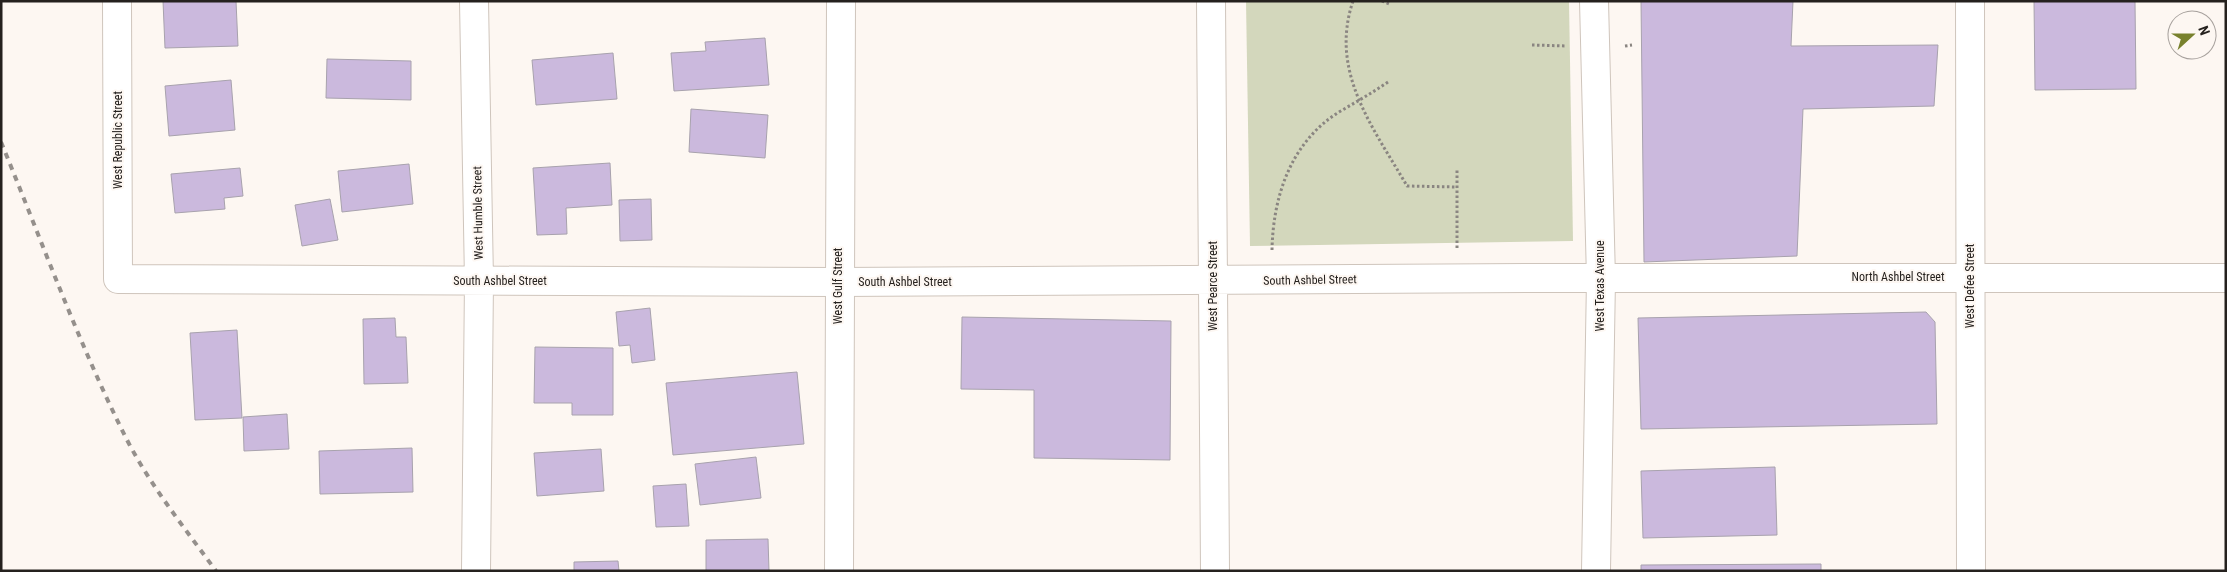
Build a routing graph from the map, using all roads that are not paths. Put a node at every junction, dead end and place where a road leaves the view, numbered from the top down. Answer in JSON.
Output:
{"nodes":[{"id":1,"x":117,"y":1,"type":"edge"},
{"id":2,"x":474,"y":1,"type":"edge"},
{"id":3,"x":841,"y":1,"type":"edge"},
{"id":4,"x":1211,"y":1,"type":"edge"},
{"id":5,"x":1594,"y":1,"type":"edge"},
{"id":6,"x":1970,"y":1,"type":"edge"},
{"id":7,"x":1970,"y":277,"type":"junction"},
{"id":8,"x":118,"y":278,"type":"joint"},
{"id":9,"x":2226,"y":278,"type":"edge"},
{"id":10,"x":1601,"y":279,"type":"junction"},
{"id":11,"x":478,"y":281,"type":"junction"},
{"id":12,"x":1212,"y":281,"type":"junction"},
{"id":13,"x":838,"y":282,"type":"junction"},
{"id":14,"x":476,"y":558,"type":"edge"},
{"id":15,"x":839,"y":571,"type":"edge"},
{"id":16,"x":1215,"y":571,"type":"edge"},
{"id":17,"x":1596,"y":571,"type":"edge"},
{"id":18,"x":1971,"y":571,"type":"edge"}],
"edges":[{"from":1,"to":8,"type":"street","name":"West Republic Street"},
{"from":2,"to":11,"type":"street","name":"West Humble Street"},
{"from":3,"to":13,"type":"street","name":"West Gulf Street"},
{"from":4,"to":12,"type":"street","name":"West Pearce Street"},
{"from":5,"to":10,"type":"street","name":"West Texas Avenue"},
{"from":6,"to":7,"type":"street","name":"West Defee Street"},
{"from":7,"to":9,"type":"street","name":"North Ashbel Street"},
{"from":7,"to":10,"type":"street","name":"North Ashbel Street"},
{"from":7,"to":18,"type":"street","name":"West Defee Street"},
{"from":8,"to":11,"type":"street","name":"South Ashbel Street"},
{"from":10,"to":12,"type":"street","name":"South Ashbel Street"},
{"from":10,"to":17,"type":"street","name":"West Texas Avenue"},
{"from":11,"to":13,"type":"street","name":"South Ashbel Street"},
{"from":11,"to":14,"type":"street","name":"West Humble Street"},
{"from":12,"to":13,"type":"street","name":"South Ashbel Street"},
{"from":12,"to":16,"type":"street","name":"West Pearce Street"},
{"from":13,"to":15,"type":"street","name":"West Gulf Street"}]}
